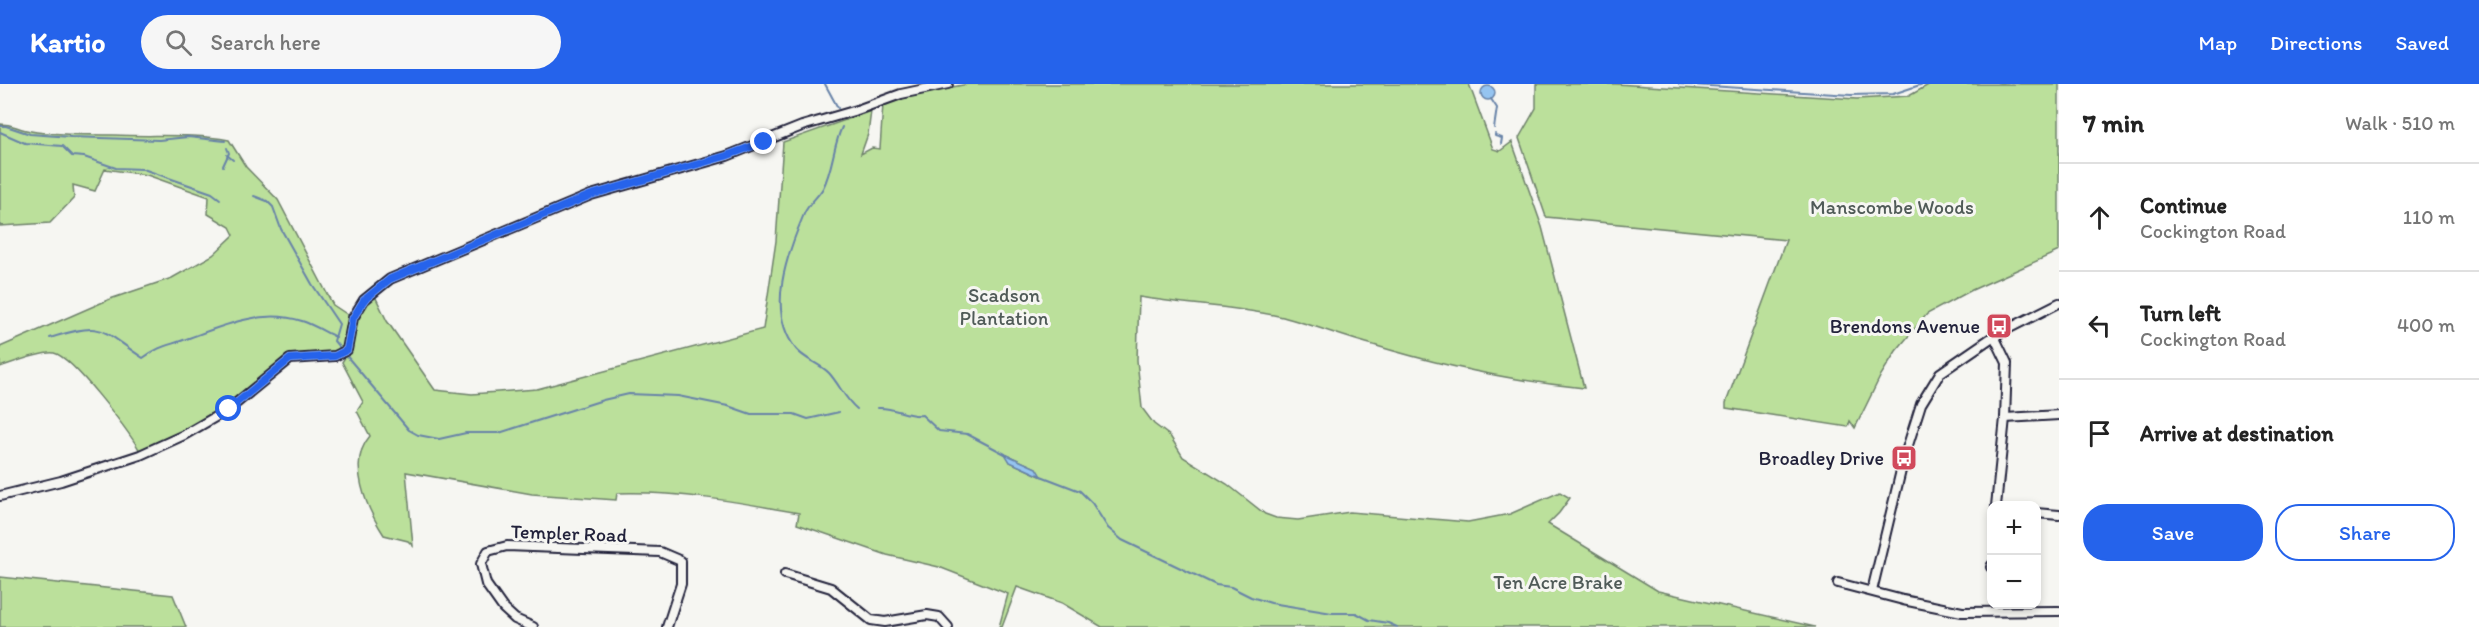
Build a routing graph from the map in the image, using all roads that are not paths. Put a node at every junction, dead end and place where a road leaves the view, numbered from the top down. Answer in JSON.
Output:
{"nodes":[{"id":1,"x":948,"y":84,"type":"edge"},
{"id":2,"x":2059,"y":303,"type":"edge"},
{"id":3,"x":1994,"y":336,"type":"junction"},
{"id":4,"x":2059,"y":415,"type":"edge"},
{"id":5,"x":2005,"y":418,"type":"junction"},
{"id":6,"x":0,"y":496,"type":"edge"},
{"id":7,"x":1997,"y":501,"type":"edge"},
{"id":8,"x":2041,"y":513,"type":"edge"},
{"id":9,"x":2059,"y":515,"type":"edge"},
{"id":10,"x":785,"y":574,"type":"dead end"},
{"id":11,"x":1838,"y":583,"type":"dead end"},
{"id":12,"x":1872,"y":591,"type":"junction"},
{"id":13,"x":2059,"y":611,"type":"edge"},
{"id":14,"x":534,"y":627,"type":"edge"},
{"id":15,"x":667,"y":627,"type":"edge"},
{"id":16,"x":948,"y":627,"type":"edge"}],
"edges":[{"from":1,"to":6,"type":"street"},
{"from":2,"to":3,"type":"street"},
{"from":3,"to":5,"type":"street"},
{"from":3,"to":12,"type":"street"},
{"from":4,"to":5,"type":"street"},
{"from":5,"to":7,"type":"street"},
{"from":8,"to":9,"type":"street"},
{"from":10,"to":16,"type":"street"},
{"from":11,"to":12,"type":"street"},
{"from":12,"to":13,"type":"street"},
{"from":14,"to":15,"type":"street","name":"Templer Road"}]}
